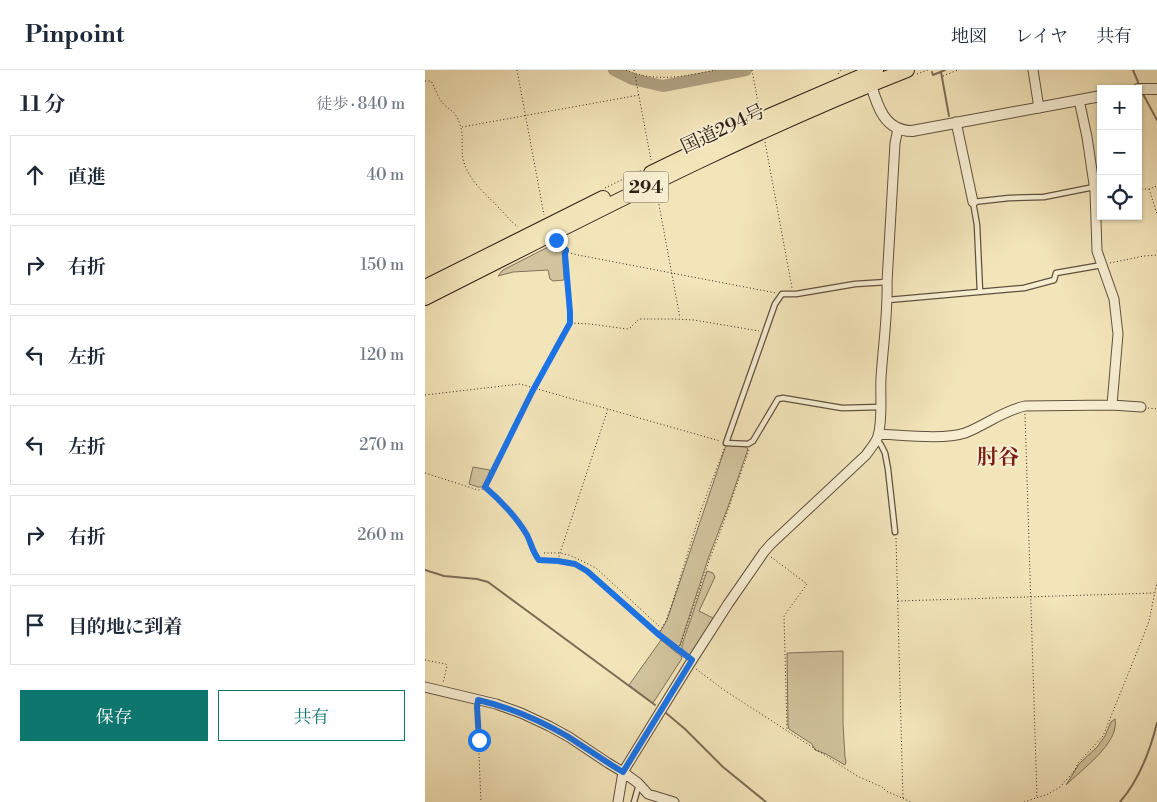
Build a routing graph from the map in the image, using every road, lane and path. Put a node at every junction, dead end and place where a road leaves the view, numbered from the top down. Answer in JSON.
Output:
{"nodes":[{"id":1,"x":517,"y":70,"type":"edge"},
{"id":2,"x":626,"y":70,"type":"edge"},
{"id":3,"x":635,"y":70,"type":"edge"},
{"id":4,"x":716,"y":70,"type":"edge"},
{"id":5,"x":907,"y":70,"type":"edge"},
{"id":6,"x":958,"y":70,"type":"edge"},
{"id":7,"x":1033,"y":70,"type":"edge"},
{"id":8,"x":752,"y":71,"type":"edge"},
{"id":9,"x":635,"y":74,"type":"junction"},
{"id":10,"x":870,"y":74,"type":"edge"},
{"id":11,"x":943,"y":76,"type":"dead end"},
{"id":12,"x":425,"y":81,"type":"edge"},
{"id":13,"x":1142,"y":89,"type":"edge"},
{"id":14,"x":1157,"y":89,"type":"edge"},
{"id":15,"x":639,"y":95,"type":"junction"},
{"id":16,"x":1097,"y":97,"type":"edge"},
{"id":17,"x":1079,"y":100,"type":"junction"},
{"id":18,"x":1039,"y":108,"type":"junction"},
{"id":19,"x":525,"y":116,"type":"junction"},
{"id":20,"x":956,"y":122,"type":"junction"},
{"id":21,"x":762,"y":126,"type":"junction"},
{"id":22,"x":461,"y":127,"type":"junction"},
{"id":23,"x":898,"y":129,"type":"junction"},
{"id":24,"x":652,"y":165,"type":"dead end"},
{"id":25,"x":1157,"y":186,"type":"edge"},
{"id":26,"x":1094,"y":187,"type":"junction"},
{"id":27,"x":1142,"y":189,"type":"edge"},
{"id":28,"x":1149,"y":189,"type":"junction"},
{"id":29,"x":657,"y":191,"type":"dead end"},
{"id":30,"x":973,"y":202,"type":"junction"},
{"id":31,"x":1157,"y":214,"type":"edge"},
{"id":32,"x":521,"y":229,"type":"dead end"},
{"id":33,"x":550,"y":230,"type":"junction"},
{"id":34,"x":566,"y":250,"type":"junction"},
{"id":35,"x":1157,"y":256,"type":"edge"},
{"id":36,"x":1102,"y":265,"type":"junction"},
{"id":37,"x":672,"y":272,"type":"junction"},
{"id":38,"x":887,"y":282,"type":"junction"},
{"id":39,"x":425,"y":287,"type":"edge"},
{"id":40,"x":980,"y":292,"type":"junction"},
{"id":41,"x":782,"y":294,"type":"junction"},
{"id":42,"x":793,"y":294,"type":"junction"},
{"id":43,"x":425,"y":298,"type":"edge"},
{"id":44,"x":888,"y":300,"type":"junction"},
{"id":45,"x":680,"y":319,"type":"junction"},
{"id":46,"x":570,"y":323,"type":"junction"},
{"id":47,"x":765,"y":332,"type":"junction"},
{"id":48,"x":535,"y":388,"type":"junction"},
{"id":49,"x":425,"y":395,"type":"edge"},
{"id":50,"x":1112,"y":405,"type":"junction"},
{"id":51,"x":1025,"y":406,"type":"junction"},
{"id":52,"x":881,"y":407,"type":"junction"},
{"id":53,"x":1141,"y":408,"type":"dead end"},
{"id":54,"x":608,"y":409,"type":"junction"},
{"id":55,"x":878,"y":437,"type":"junction"},
{"id":56,"x":726,"y":443,"type":"junction"},
{"id":57,"x":748,"y":444,"type":"junction"},
{"id":58,"x":425,"y":473,"type":"edge"},
{"id":59,"x":485,"y":487,"type":"junction"},
{"id":60,"x":895,"y":532,"type":"joint"},
{"id":61,"x":764,"y":552,"type":"junction"},
{"id":62,"x":544,"y":553,"type":"dead end"},
{"id":63,"x":560,"y":553,"type":"junction"},
{"id":64,"x":558,"y":561,"type":"junction"},
{"id":65,"x":1157,"y":582,"type":"edge"},
{"id":66,"x":1155,"y":593,"type":"junction"},
{"id":67,"x":1030,"y":596,"type":"junction"},
{"id":68,"x":898,"y":601,"type":"junction"},
{"id":69,"x":661,"y":628,"type":"junction"},
{"id":70,"x":658,"y":634,"type":"junction"},
{"id":71,"x":679,"y":650,"type":"junction"},
{"id":72,"x":690,"y":662,"type":"junction"},
{"id":73,"x":425,"y":687,"type":"edge"},
{"id":74,"x":478,"y":700,"type":"junction"},
{"id":75,"x":787,"y":729,"type":"junction"},
{"id":76,"x":623,"y":772,"type":"junction"},
{"id":77,"x":639,"y":784,"type":"junction"},
{"id":78,"x":1037,"y":798,"type":"junction"},
{"id":79,"x":903,"y":799,"type":"junction"},
{"id":80,"x":481,"y":802,"type":"edge"},
{"id":81,"x":619,"y":802,"type":"edge"},
{"id":82,"x":634,"y":802,"type":"edge"},
{"id":83,"x":674,"y":802,"type":"edge"},
{"id":84,"x":911,"y":802,"type":"edge"},
{"id":85,"x":1024,"y":802,"type":"edge"}],
"edges":[{"from":1,"to":19,"type":"path"},
{"from":2,"to":9,"type":"path"},
{"from":3,"to":9,"type":"path"},
{"from":4,"to":9,"type":"path"},
{"from":5,"to":10,"type":"highway","name":"国道294号","number":"294"},
{"from":6,"to":11,"type":"path"},
{"from":7,"to":18,"type":"street"},
{"from":8,"to":21,"type":"path"},
{"from":9,"to":15,"type":"path"},
{"from":10,"to":21,"type":"highway","name":"国道294号","number":"294"},
{"from":10,"to":23,"type":"street"},
{"from":12,"to":22,"type":"path"},
{"from":13,"to":14,"type":"street"},
{"from":15,"to":19,"type":"path"},
{"from":15,"to":24,"type":"path"},
{"from":16,"to":17,"type":"street"},
{"from":17,"to":18,"type":"street"},
{"from":17,"to":26,"type":"street"},
{"from":18,"to":20,"type":"street"},
{"from":19,"to":22,"type":"path"},
{"from":19,"to":33,"type":"path"},
{"from":20,"to":23,"type":"street"},
{"from":20,"to":30,"type":"street"},
{"from":21,"to":33,"type":"highway","name":"国道294号","number":"294"},
{"from":21,"to":42,"type":"path"},
{"from":22,"to":32,"type":"path"},
{"from":23,"to":38,"type":"street"},
{"from":25,"to":28,"type":"path"},
{"from":26,"to":30,"type":"lane"},
{"from":26,"to":36,"type":"street"},
{"from":27,"to":28,"type":"path"},
{"from":28,"to":31,"type":"path"},
{"from":29,"to":37,"type":"path"},
{"from":30,"to":40,"type":"lane"},
{"from":33,"to":34,"type":"path"},
{"from":33,"to":39,"type":"highway","name":"国道294号","number":"294"},
{"from":33,"to":43,"type":"highway","name":"国道294号","number":"294"},
{"from":34,"to":37,"type":"path"},
{"from":34,"to":46,"type":"path"},
{"from":35,"to":36,"type":"path"},
{"from":36,"to":40,"type":"lane"},
{"from":36,"to":50,"type":"street"},
{"from":37,"to":41,"type":"path"},
{"from":37,"to":45,"type":"path"},
{"from":38,"to":42,"type":"lane"},
{"from":38,"to":44,"type":"street"},
{"from":40,"to":44,"type":"lane"},
{"from":41,"to":42,"type":"lane"},
{"from":41,"to":47,"type":"lane"},
{"from":44,"to":52,"type":"street"},
{"from":45,"to":46,"type":"path"},
{"from":45,"to":47,"type":"path"},
{"from":46,"to":48,"type":"path"},
{"from":47,"to":56,"type":"lane"},
{"from":48,"to":49,"type":"path"},
{"from":48,"to":54,"type":"path"},
{"from":48,"to":59,"type":"path"},
{"from":50,"to":51,"type":"street"},
{"from":50,"to":53,"type":"street"},
{"from":51,"to":55,"type":"street"},
{"from":51,"to":67,"type":"path"},
{"from":52,"to":55,"type":"street"},
{"from":52,"to":57,"type":"lane"},
{"from":54,"to":56,"type":"path"},
{"from":54,"to":63,"type":"path"},
{"from":55,"to":60,"type":"lane"},
{"from":55,"to":61,"type":"street"},
{"from":56,"to":57,"type":"lane"},
{"from":56,"to":69,"type":"path"},
{"from":57,"to":71,"type":"path"},
{"from":58,"to":59,"type":"path"},
{"from":59,"to":64,"type":"path"},
{"from":60,"to":68,"type":"path"},
{"from":61,"to":72,"type":"street"},
{"from":61,"to":75,"type":"path"},
{"from":62,"to":63,"type":"path"},
{"from":63,"to":64,"type":"path"},
{"from":63,"to":69,"type":"path"},
{"from":64,"to":70,"type":"path"},
{"from":65,"to":66,"type":"path"},
{"from":66,"to":67,"type":"path"},
{"from":66,"to":78,"type":"path"},
{"from":67,"to":68,"type":"path"},
{"from":67,"to":78,"type":"path"},
{"from":68,"to":79,"type":"path"},
{"from":69,"to":70,"type":"path"},
{"from":70,"to":71,"type":"path"},
{"from":71,"to":72,"type":"path"},
{"from":72,"to":75,"type":"path"},
{"from":72,"to":76,"type":"street"},
{"from":73,"to":74,"type":"street"},
{"from":74,"to":76,"type":"street"},
{"from":74,"to":80,"type":"path"},
{"from":75,"to":79,"type":"path"},
{"from":76,"to":77,"type":"street"},
{"from":76,"to":81,"type":"street"},
{"from":77,"to":82,"type":"lane"},
{"from":77,"to":83,"type":"street"},
{"from":78,"to":85,"type":"path"},
{"from":79,"to":84,"type":"path"}]}
